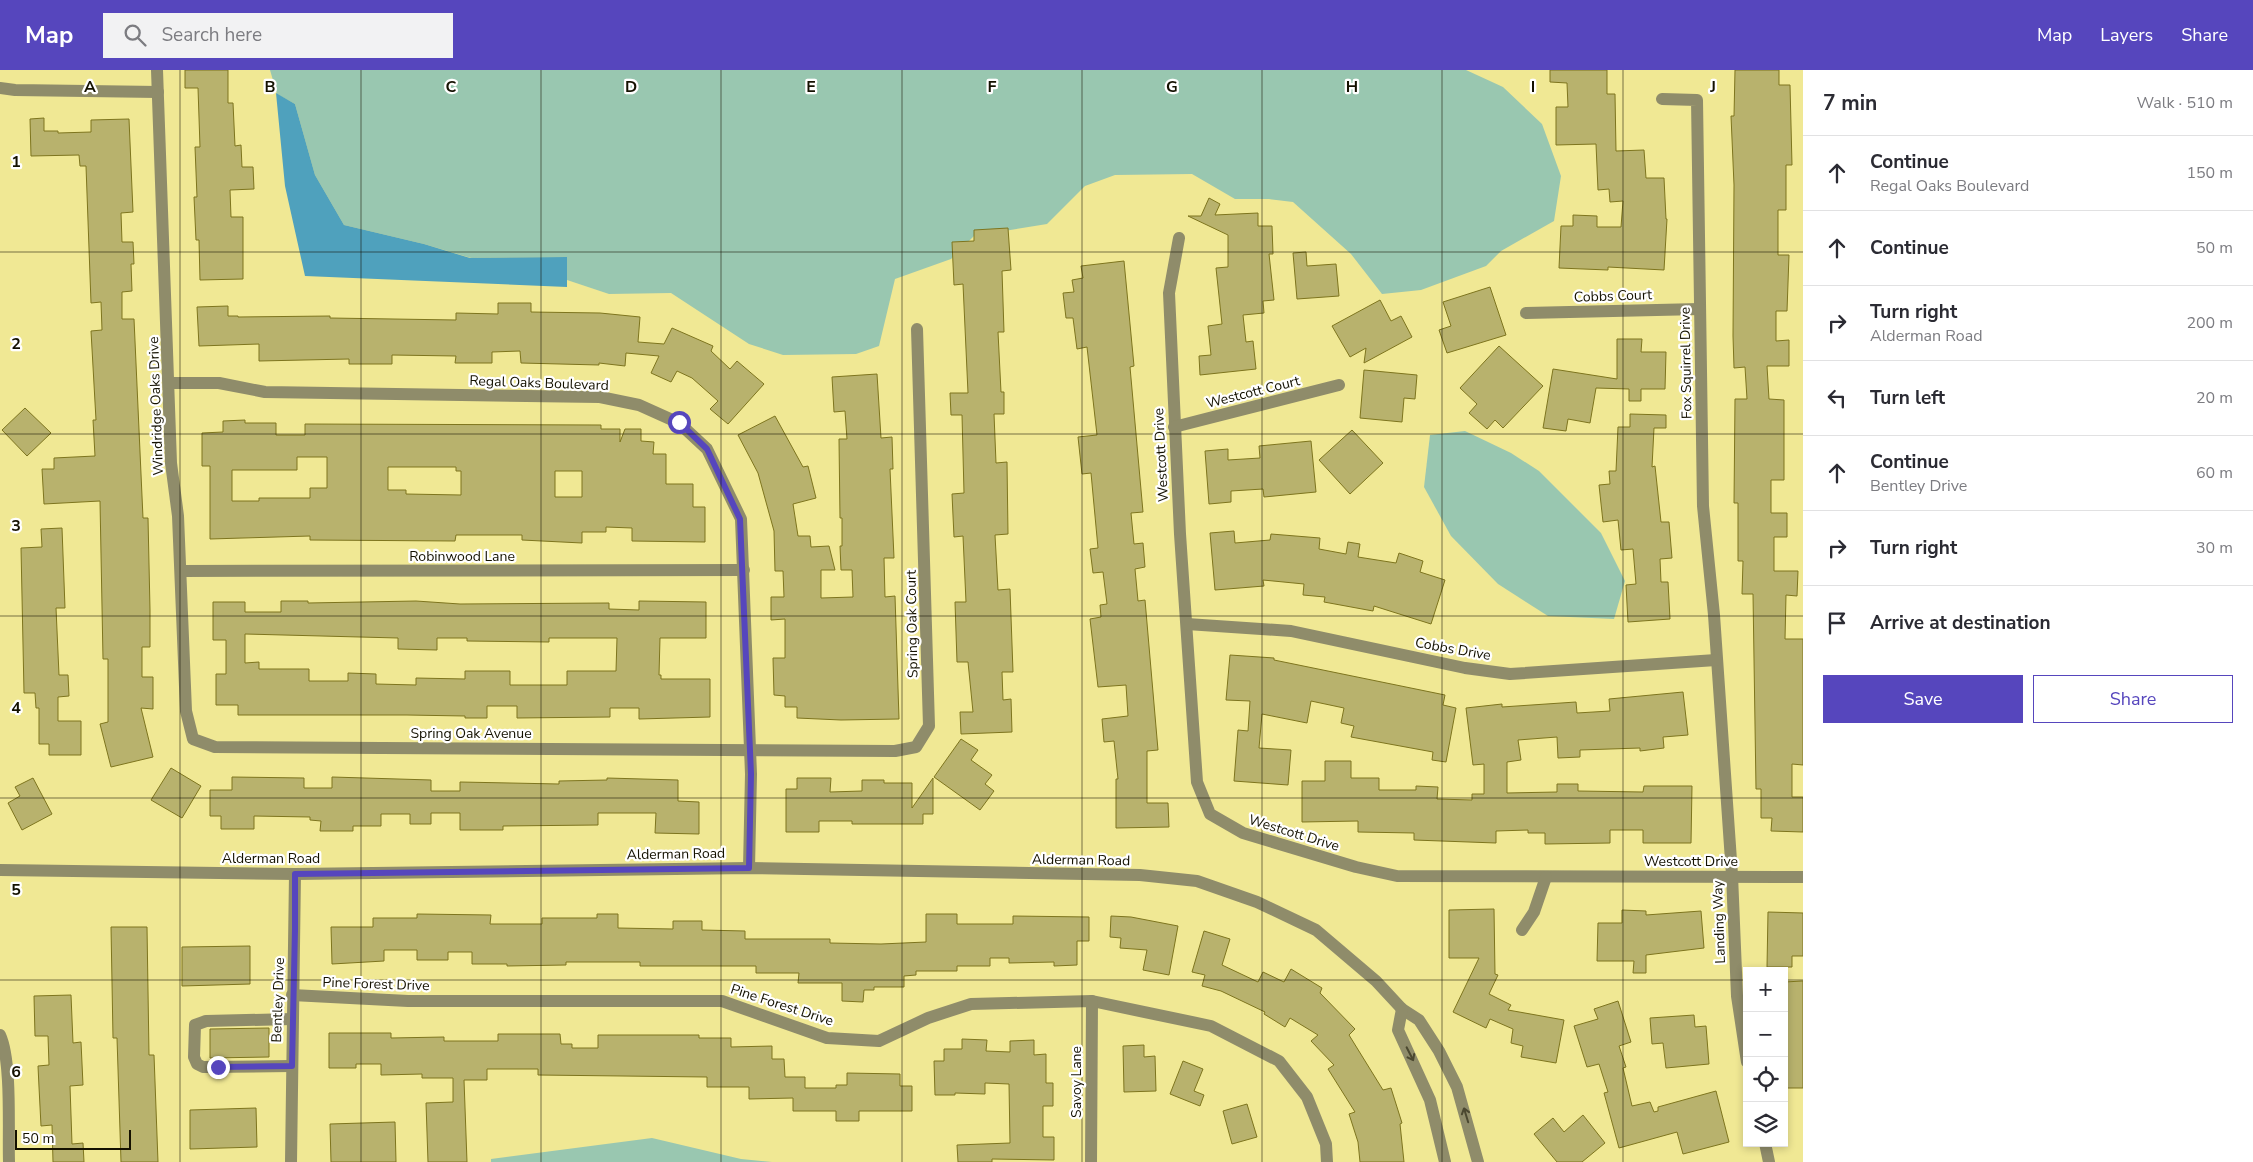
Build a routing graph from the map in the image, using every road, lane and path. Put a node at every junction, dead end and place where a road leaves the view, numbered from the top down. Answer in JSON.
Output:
{"nodes":[{"id":1,"x":157,"y":70,"type":"edge"},
{"id":2,"x":0,"y":88,"type":"edge"},
{"id":3,"x":158,"y":92,"type":"junction"},
{"id":4,"x":1662,"y":100,"type":"dead end"},
{"id":5,"x":1179,"y":238,"type":"dead end"},
{"id":6,"x":1700,"y":309,"type":"junction"},
{"id":7,"x":1526,"y":313,"type":"dead end"},
{"id":8,"x":917,"y":329,"type":"dead end"},
{"id":9,"x":169,"y":383,"type":"junction"},
{"id":10,"x":1339,"y":385,"type":"dead end"},
{"id":11,"x":1174,"y":427,"type":"junction"},
{"id":12,"x":744,"y":570,"type":"junction"},
{"id":13,"x":181,"y":571,"type":"junction"},
{"id":14,"x":1187,"y":624,"type":"junction"},
{"id":15,"x":1716,"y":660,"type":"junction"},
{"id":16,"x":193,"y":739,"type":"joint"},
{"id":17,"x":750,"y":749,"type":"junction"},
{"id":18,"x":749,"y":868,"type":"junction"},
{"id":19,"x":0,"y":870,"type":"edge"},
{"id":20,"x":295,"y":874,"type":"junction"},
{"id":21,"x":1732,"y":875,"type":"junction"},
{"id":22,"x":1546,"y":877,"type":"junction"},
{"id":23,"x":1803,"y":877,"type":"edge"},
{"id":24,"x":1522,"y":930,"type":"dead end"},
{"id":25,"x":292,"y":995,"type":"junction"},
{"id":26,"x":1092,"y":1002,"type":"junction"},
{"id":27,"x":1402,"y":1009,"type":"junction"},
{"id":28,"x":292,"y":1019,"type":"junction"},
{"id":29,"x":0,"y":1035,"type":"edge"},
{"id":30,"x":1746,"y":1057,"type":"edge"},
{"id":31,"x":292,"y":1066,"type":"junction"},
{"id":32,"x":1766,"y":1147,"type":"edge"},
{"id":33,"x":9,"y":1162,"type":"edge"},
{"id":34,"x":291,"y":1162,"type":"edge"},
{"id":35,"x":1091,"y":1162,"type":"edge"},
{"id":36,"x":1327,"y":1162,"type":"edge"},
{"id":37,"x":1445,"y":1162,"type":"edge"},
{"id":38,"x":1478,"y":1162,"type":"edge"},
{"id":39,"x":1769,"y":1162,"type":"edge"}],
"edges":[{"from":1,"to":3,"type":"street","name":"Windridge Oaks Drive"},
{"from":2,"to":3,"type":"street"},
{"from":3,"to":9,"type":"street","name":"Windridge Oaks Drive"},
{"from":4,"to":6,"type":"street","name":"Fox Squirrel Drive"},
{"from":5,"to":11,"type":"street","name":"Westcott Drive"},
{"from":6,"to":7,"type":"street","name":"Cobbs Court"},
{"from":6,"to":15,"type":"street","name":"Fox Squirrel Drive"},
{"from":8,"to":17,"type":"street","name":"Spring Oak Court"},
{"from":9,"to":12,"type":"street","name":"Regal Oaks Boulevard"},
{"from":9,"to":13,"type":"street","name":"Windridge Oaks Drive"},
{"from":10,"to":11,"type":"street","name":"Westcott Court"},
{"from":11,"to":14,"type":"street","name":"Westcott Drive"},
{"from":12,"to":13,"type":"street","name":"Robinwood Lane"},
{"from":12,"to":17,"type":"street","name":"Regal Oaks Boulevard"},
{"from":13,"to":16,"type":"street","name":"Windridge Oaks Drive"},
{"from":14,"to":15,"type":"street","name":"Cobbs Drive"},
{"from":14,"to":22,"type":"street","name":"Westcott Drive"},
{"from":15,"to":21,"type":"street","name":"Landing Way"},
{"from":16,"to":17,"type":"street","name":"Spring Oak Avenue"},
{"from":17,"to":18,"type":"street","name":"Regal Oaks Boulevard"},
{"from":18,"to":20,"type":"street","name":"Alderman Road"},
{"from":18,"to":27,"type":"street","name":"Alderman Road"},
{"from":19,"to":20,"type":"street","name":"Alderman Road"},
{"from":20,"to":25,"type":"street","name":"Bentley Drive"},
{"from":21,"to":22,"type":"street","name":"Westcott Drive"},
{"from":21,"to":23,"type":"street","name":"Westcott Drive"},
{"from":21,"to":30,"type":"street","name":"Landing Way"},
{"from":22,"to":24,"type":"street"},
{"from":25,"to":26,"type":"street","name":"Pine Forest Drive"},
{"from":25,"to":28,"type":"street","name":"Bentley Drive"},
{"from":26,"to":35,"type":"street","name":"Savoy Lane"},
{"from":26,"to":36,"type":"street","name":"Pine Forest Drive"},
{"from":27,"to":37,"type":"street","one_way":true},
{"from":38,"to":27,"type":"street","name":"Alderman Road","one_way":true},
{"from":28,"to":31,"type":"street","name":"Bentley Drive"},
{"from":28,"to":31,"type":"street"},
{"from":29,"to":33,"type":"street"},
{"from":31,"to":34,"type":"street","name":"Bentley Drive"},
{"from":32,"to":39,"type":"street"}]}
